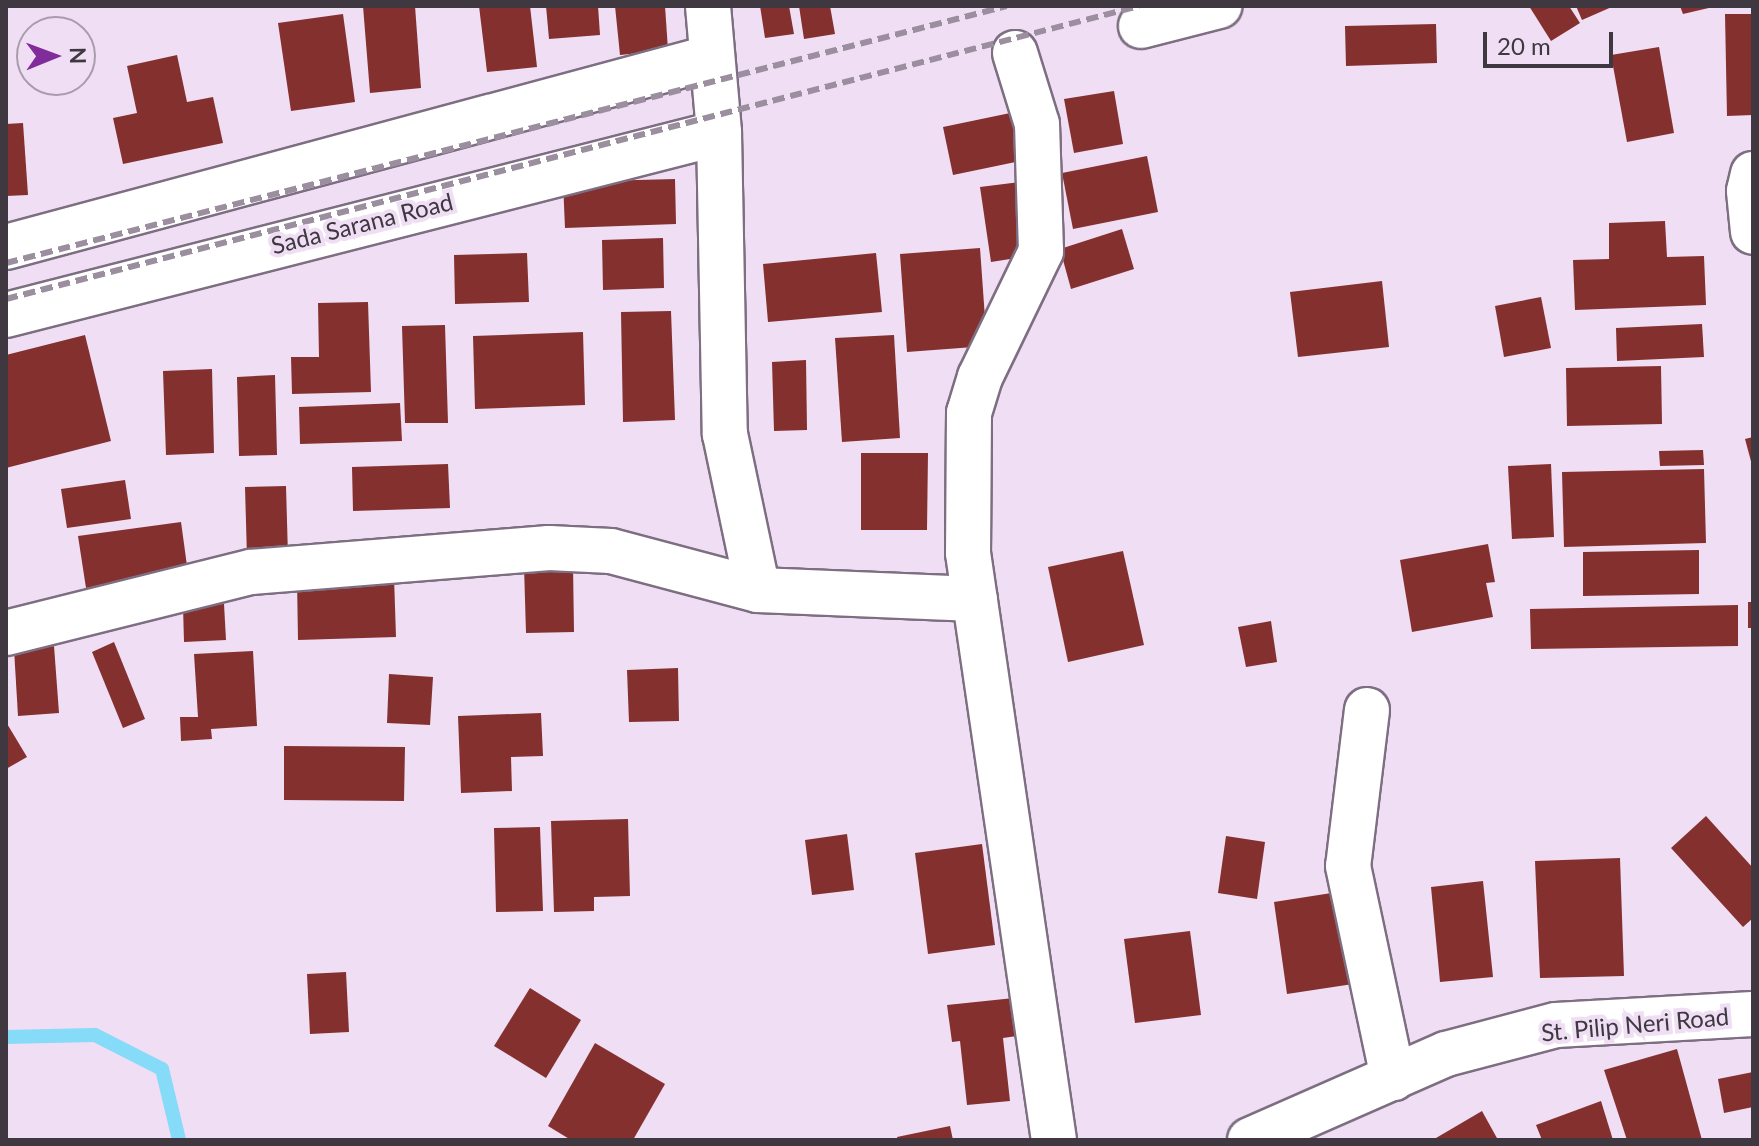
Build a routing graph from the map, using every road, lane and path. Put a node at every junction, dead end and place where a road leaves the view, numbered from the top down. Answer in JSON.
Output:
{"nodes":[{"id":1,"x":708,"y":6,"type":"edge"},
{"id":2,"x":1219,"y":6,"type":"edge"},
{"id":3,"x":1141,"y":26,"type":"dead end"},
{"id":4,"x":1015,"y":53,"type":"dead end"},
{"id":5,"x":709,"y":58,"type":"junction"},
{"id":6,"x":719,"y":133,"type":"junction"},
{"id":7,"x":1753,"y":174,"type":"edge"},
{"id":8,"x":1753,"y":232,"type":"edge"},
{"id":9,"x":6,"y":247,"type":"edge"},
{"id":10,"x":6,"y":315,"type":"edge"},
{"id":11,"x":758,"y":590,"type":"junction"},
{"id":12,"x":975,"y":599,"type":"junction"},
{"id":13,"x":6,"y":633,"type":"edge"},
{"id":14,"x":1367,"y":710,"type":"dead end"},
{"id":15,"x":1753,"y":1014,"type":"edge"},
{"id":16,"x":1393,"y":1078,"type":"junction"},
{"id":17,"x":1054,"y":1140,"type":"edge"},
{"id":18,"x":1250,"y":1140,"type":"edge"}],
"edges":[{"from":1,"to":5,"type":"street"},
{"from":2,"to":3,"type":"street"},
{"from":4,"to":12,"type":"street"},
{"from":5,"to":6,"type":"street"},
{"from":5,"to":9,"type":"street"},
{"from":6,"to":10,"type":"street","name":"Sada Sarana Road"},
{"from":6,"to":11,"type":"street"},
{"from":7,"to":8,"type":"street"},
{"from":11,"to":12,"type":"street"},
{"from":11,"to":13,"type":"street"},
{"from":12,"to":17,"type":"street"},
{"from":14,"to":16,"type":"street"},
{"from":15,"to":16,"type":"street","name":"St. Pilip Neri Road"},
{"from":16,"to":18,"type":"street","name":"St. Pilip Neri Road"}]}
